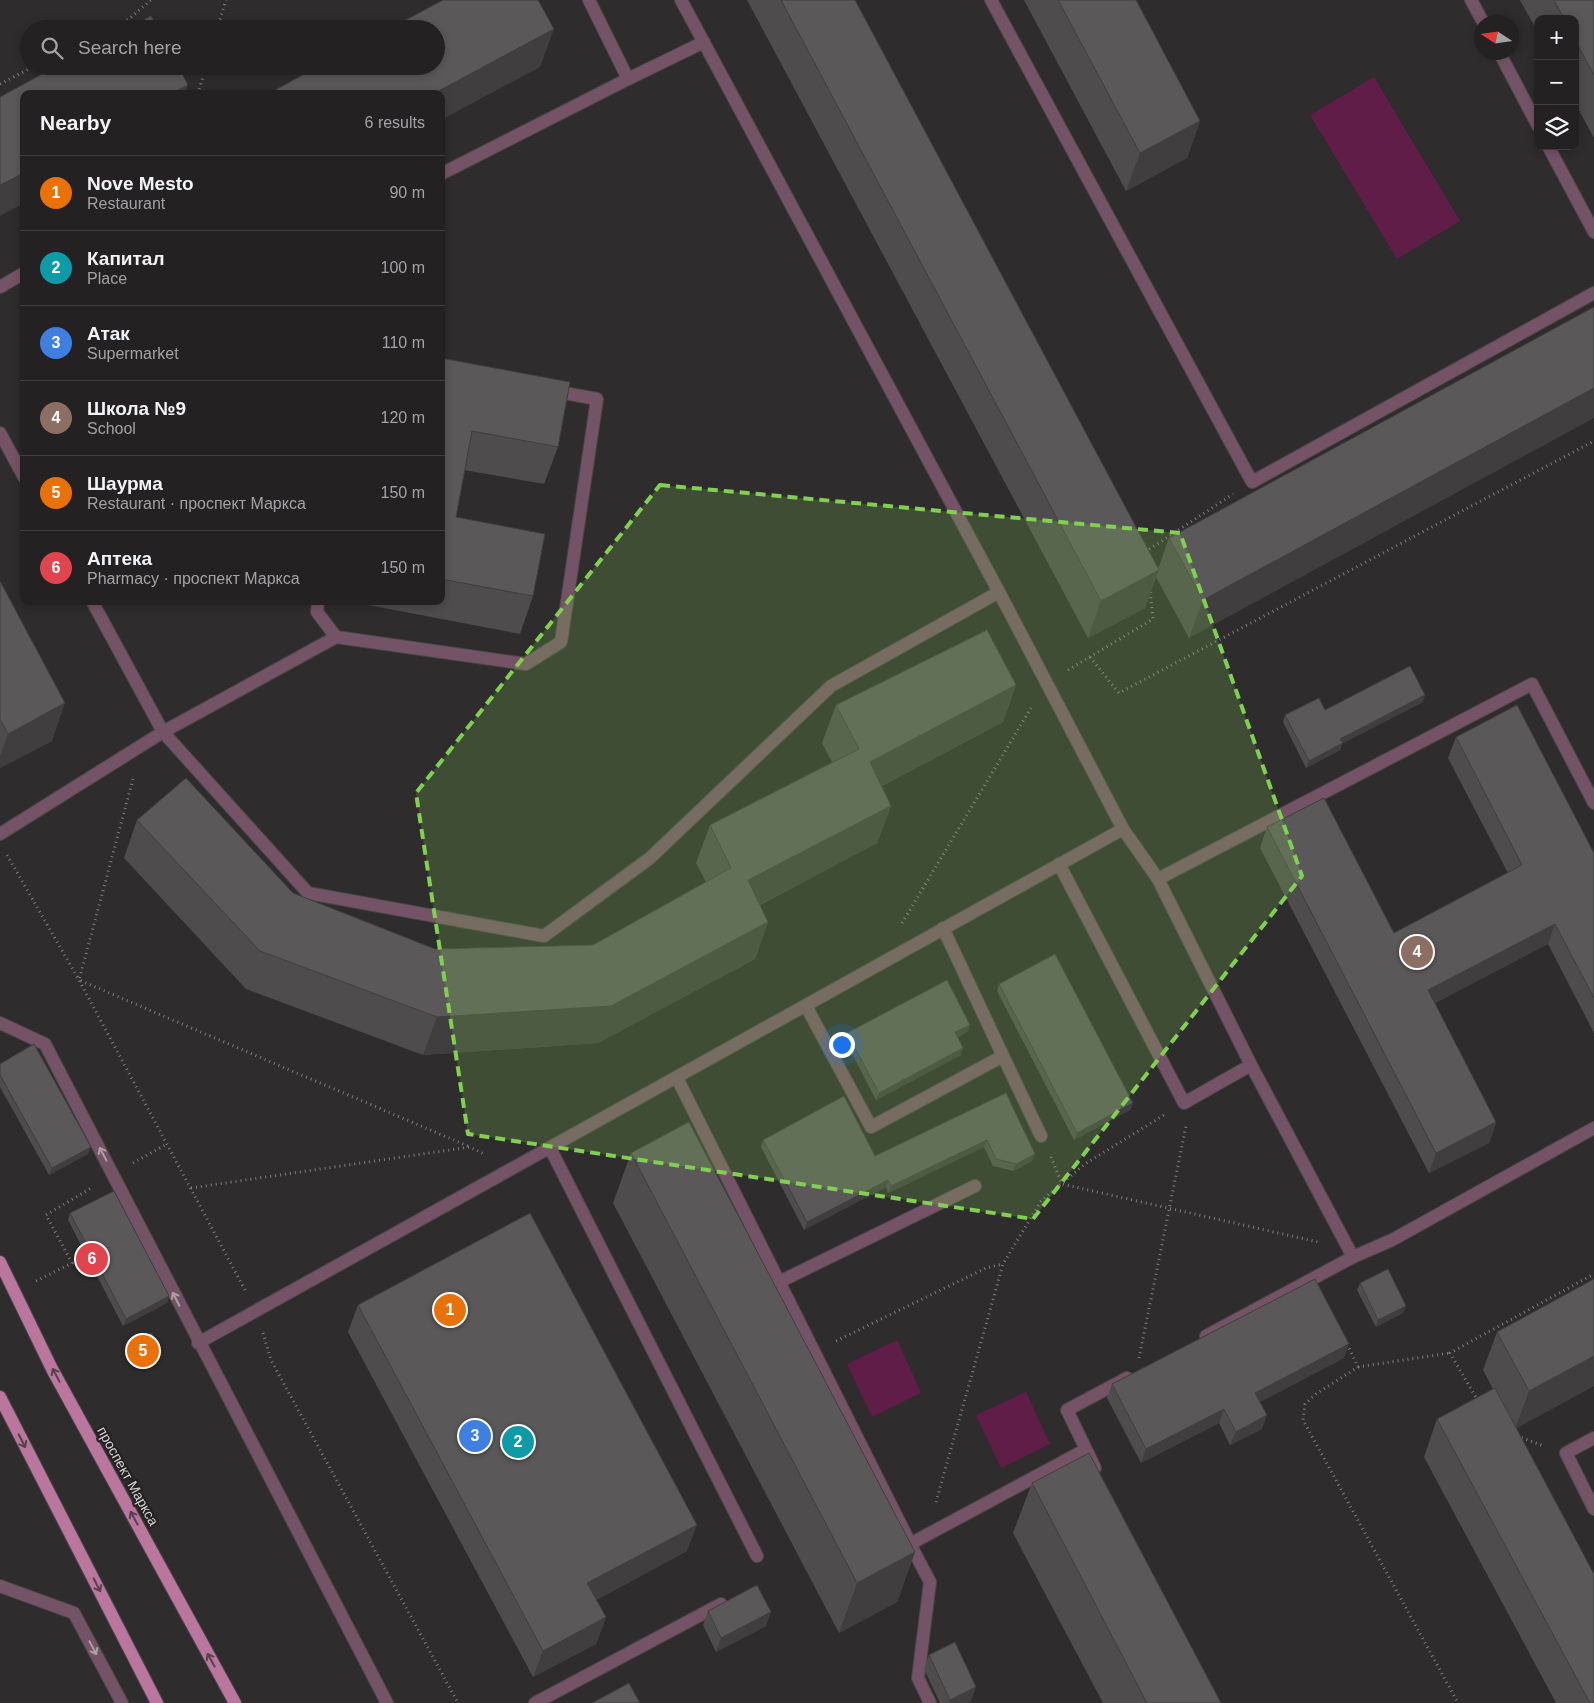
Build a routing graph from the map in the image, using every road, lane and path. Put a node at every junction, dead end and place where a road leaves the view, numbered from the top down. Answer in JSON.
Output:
{"nodes":[{"id":1,"x":151,"y":0,"type":"edge"},
{"id":2,"x":226,"y":0,"type":"edge"},
{"id":3,"x":588,"y":0,"type":"edge"},
{"id":4,"x":681,"y":0,"type":"edge"},
{"id":5,"x":991,"y":0,"type":"edge"},
{"id":6,"x":1471,"y":0,"type":"edge"},
{"id":7,"x":1479,"y":15,"type":"edge"},
{"id":8,"x":127,"y":20,"type":"edge"},
{"id":9,"x":220,"y":20,"type":"edge"},
{"id":10,"x":704,"y":42,"type":"junction"},
{"id":11,"x":1503,"y":60,"type":"edge"},
{"id":12,"x":20,"y":74,"type":"edge"},
{"id":13,"x":203,"y":75,"type":"edge"},
{"id":14,"x":628,"y":79,"type":"junction"},
{"id":15,"x":0,"y":84,"type":"edge"},
{"id":16,"x":199,"y":90,"type":"edge"},
{"id":17,"x":1534,"y":118,"type":"edge"},
{"id":18,"x":1550,"y":150,"type":"edge"},
{"id":19,"x":445,"y":172,"type":"edge"},
{"id":20,"x":1594,"y":232,"type":"edge"},
{"id":21,"x":20,"y":276,"type":"edge"},
{"id":22,"x":0,"y":287,"type":"edge"},
{"id":23,"x":1594,"y":293,"type":"edge"},
{"id":24,"x":539,"y":388,"type":"edge"},
{"id":25,"x":0,"y":433,"type":"edge"},
{"id":26,"x":1594,"y":441,"type":"edge"},
{"id":27,"x":20,"y":470,"type":"edge"},
{"id":28,"x":1252,"y":482,"type":"junction"},
{"id":29,"x":1146,"y":561,"type":"edge"},
{"id":30,"x":1148,"y":581,"type":"edge"},
{"id":31,"x":999,"y":592,"type":"junction"},
{"id":32,"x":94,"y":605,"type":"edge"},
{"id":33,"x":318,"y":605,"type":"edge"},
{"id":34,"x":336,"y":637,"type":"junction"},
{"id":35,"x":1090,"y":657,"type":"junction"},
{"id":36,"x":1046,"y":682,"type":"junction"},
{"id":37,"x":163,"y":732,"type":"junction"},
{"id":38,"x":142,"y":745,"type":"junction"},
{"id":39,"x":1594,"y":803,"type":"edge"},
{"id":40,"x":1123,"y":829,"type":"junction"},
{"id":41,"x":0,"y":834,"type":"edge"},
{"id":42,"x":5,"y":852,"type":"dead end"},
{"id":43,"x":1059,"y":864,"type":"junction"},
{"id":44,"x":1158,"y":878,"type":"junction"},
{"id":45,"x":943,"y":928,"type":"junction"},
{"id":46,"x":898,"y":930,"type":"dead end"},
{"id":47,"x":79,"y":980,"type":"junction"},
{"id":48,"x":806,"y":1006,"type":"junction"},
{"id":49,"x":0,"y":1024,"type":"edge"},
{"id":50,"x":1003,"y":1056,"type":"junction"},
{"id":51,"x":1251,"y":1065,"type":"junction"},
{"id":52,"x":677,"y":1078,"type":"junction"},
{"id":53,"x":1188,"y":1101,"type":"junction"},
{"id":54,"x":1594,"y":1128,"type":"edge"},
{"id":55,"x":1041,"y":1136,"type":"joint"},
{"id":56,"x":167,"y":1144,"type":"junction"},
{"id":57,"x":470,"y":1147,"type":"junction"},
{"id":58,"x":550,"y":1148,"type":"junction"},
{"id":59,"x":513,"y":1168,"type":"junction"},
{"id":60,"x":114,"y":1174,"type":"junction"},
{"id":61,"x":1062,"y":1184,"type":"junction"},
{"id":62,"x":975,"y":1186,"type":"dead end"},
{"id":63,"x":191,"y":1188,"type":"junction"},
{"id":64,"x":1170,"y":1208,"type":"junction"},
{"id":65,"x":1351,"y":1253,"type":"junction"},
{"id":66,"x":0,"y":1262,"type":"edge"},
{"id":67,"x":72,"y":1263,"type":"dead end"},
{"id":68,"x":1003,"y":1264,"type":"junction"},
{"id":69,"x":1594,"y":1274,"type":"edge"},
{"id":70,"x":779,"y":1282,"type":"junction"},
{"id":71,"x":256,"y":1310,"type":"junction"},
{"id":72,"x":1345,"y":1341,"type":"edge"},
{"id":73,"x":1196,"y":1342,"type":"edge"},
{"id":74,"x":198,"y":1343,"type":"junction"},
{"id":75,"x":814,"y":1352,"type":"junction"},
{"id":76,"x":1450,"y":1353,"type":"junction"},
{"id":77,"x":1358,"y":1367,"type":"junction"},
{"id":78,"x":1136,"y":1373,"type":"joint"},
{"id":79,"x":0,"y":1397,"type":"edge"},
{"id":80,"x":1480,"y":1404,"type":"edge"},
{"id":81,"x":1516,"y":1436,"type":"edge"},
{"id":82,"x":1594,"y":1438,"type":"edge"},
{"id":83,"x":1085,"y":1450,"type":"junction"},
{"id":84,"x":1566,"y":1454,"type":"junction"},
{"id":85,"x":1099,"y":1476,"type":"edge"},
{"id":86,"x":933,"y":1506,"type":"dead end"},
{"id":87,"x":1594,"y":1509,"type":"edge"},
{"id":88,"x":910,"y":1544,"type":"junction"},
{"id":89,"x":757,"y":1556,"type":"dead end"},
{"id":90,"x":0,"y":1586,"type":"edge"},
{"id":91,"x":734,"y":1597,"type":"edge"},
{"id":92,"x":122,"y":1703,"type":"edge"},
{"id":93,"x":157,"y":1703,"type":"edge"},
{"id":94,"x":235,"y":1703,"type":"edge"},
{"id":95,"x":386,"y":1703,"type":"edge"},
{"id":96,"x":458,"y":1703,"type":"edge"},
{"id":97,"x":535,"y":1703,"type":"edge"},
{"id":98,"x":930,"y":1703,"type":"edge"},
{"id":99,"x":1458,"y":1703,"type":"edge"}],
"edges":[{"from":1,"to":8,"type":"path"},
{"from":2,"to":9,"type":"path"},
{"from":3,"to":14,"type":"lane"},
{"from":4,"to":10,"type":"lane"},
{"from":5,"to":28,"type":"lane"},
{"from":6,"to":7,"type":"lane"},
{"from":10,"to":14,"type":"lane"},
{"from":10,"to":31,"type":"lane"},
{"from":11,"to":17,"type":"lane"},
{"from":12,"to":15,"type":"path"},
{"from":13,"to":16,"type":"path"},
{"from":14,"to":19,"type":"lane"},
{"from":18,"to":20,"type":"lane"},
{"from":21,"to":22,"type":"lane"},
{"from":23,"to":28,"type":"lane"},
{"from":24,"to":34,"type":"lane"},
{"from":25,"to":27,"type":"lane"},
{"from":26,"to":35,"type":"path"},
{"from":28,"to":29,"type":"path"},
{"from":30,"to":35,"type":"path"},
{"from":31,"to":36,"type":"lane"},
{"from":31,"to":37,"type":"lane"},
{"from":32,"to":37,"type":"lane"},
{"from":33,"to":34,"type":"lane"},
{"from":34,"to":37,"type":"lane"},
{"from":35,"to":36,"type":"path"},
{"from":36,"to":40,"type":"lane"},
{"from":36,"to":46,"type":"path"},
{"from":37,"to":38,"type":"lane"},
{"from":38,"to":41,"type":"lane"},
{"from":38,"to":47,"type":"path"},
{"from":39,"to":44,"type":"lane"},
{"from":40,"to":43,"type":"lane"},
{"from":40,"to":44,"type":"lane"},
{"from":42,"to":47,"type":"path"},
{"from":43,"to":45,"type":"lane"},
{"from":43,"to":53,"type":"lane"},
{"from":44,"to":51,"type":"lane"},
{"from":45,"to":48,"type":"lane"},
{"from":45,"to":50,"type":"lane"},
{"from":47,"to":56,"type":"path"},
{"from":47,"to":57,"type":"path"},
{"from":48,"to":50,"type":"lane"},
{"from":48,"to":52,"type":"lane"},
{"from":60,"to":49,"type":"lane","one_way":true},
{"from":50,"to":55,"type":"lane"},
{"from":51,"to":53,"type":"lane"},
{"from":51,"to":65,"type":"lane"},
{"from":52,"to":58,"type":"lane"},
{"from":52,"to":70,"type":"lane"},
{"from":53,"to":61,"type":"path"},
{"from":53,"to":64,"type":"path"},
{"from":54,"to":65,"type":"lane"},
{"from":55,"to":61,"type":"path"},
{"from":56,"to":60,"type":"path"},
{"from":56,"to":63,"type":"path"},
{"from":57,"to":59,"type":"path"},
{"from":57,"to":63,"type":"path"},
{"from":58,"to":59,"type":"lane"},
{"from":58,"to":89,"type":"lane"},
{"from":59,"to":71,"type":"lane"},
{"from":60,"to":67,"type":"path"},
{"from":74,"to":60,"type":"lane","one_way":true},
{"from":61,"to":64,"type":"path"},
{"from":61,"to":68,"type":"path"},
{"from":62,"to":70,"type":"lane"},
{"from":63,"to":71,"type":"path"},
{"from":64,"to":65,"type":"path"},
{"from":64,"to":78,"type":"path"},
{"from":65,"to":73,"type":"lane"},
{"from":94,"to":66,"type":"main road","name":"проспект Маркса","one_way":true},
{"from":68,"to":75,"type":"path"},
{"from":68,"to":86,"type":"path"},
{"from":69,"to":76,"type":"path"},
{"from":70,"to":75,"type":"lane"},
{"from":71,"to":74,"type":"lane"},
{"from":71,"to":96,"type":"path"},
{"from":72,"to":77,"type":"path"},
{"from":74,"to":95,"type":"lane"},
{"from":75,"to":88,"type":"lane"},
{"from":76,"to":77,"type":"path"},
{"from":76,"to":80,"type":"path"},
{"from":77,"to":99,"type":"path"},
{"from":78,"to":83,"type":"lane"},
{"from":79,"to":93,"type":"main road","one_way":true},
{"from":81,"to":84,"type":"path"},
{"from":82,"to":84,"type":"lane"},
{"from":83,"to":85,"type":"lane"},
{"from":83,"to":88,"type":"lane"},
{"from":84,"to":87,"type":"lane"},
{"from":88,"to":98,"type":"lane"},
{"from":90,"to":92,"type":"lane","one_way":true},
{"from":91,"to":97,"type":"lane"}]}
